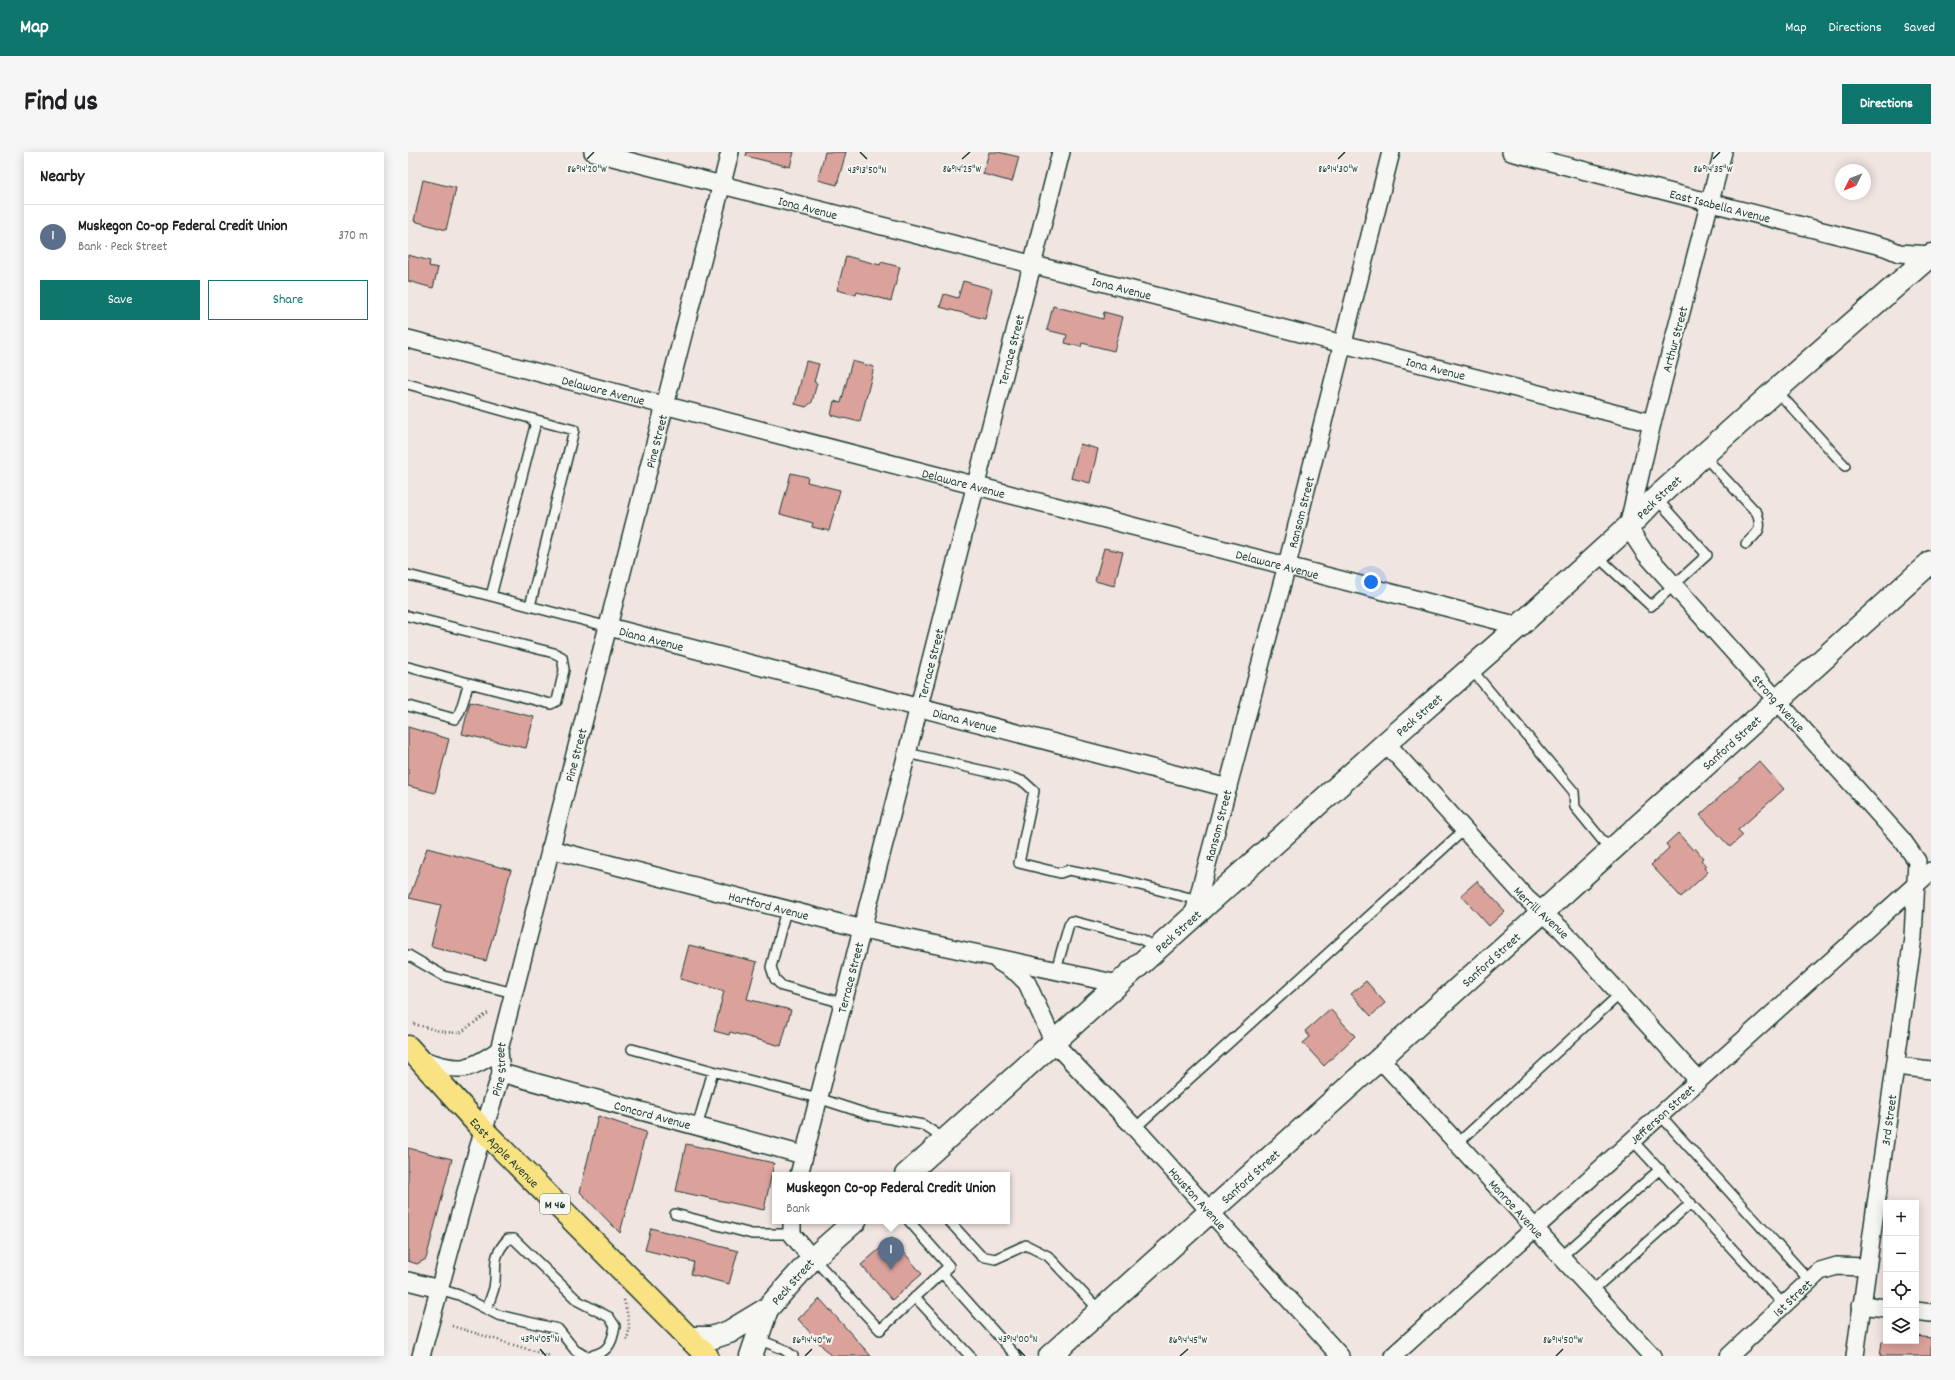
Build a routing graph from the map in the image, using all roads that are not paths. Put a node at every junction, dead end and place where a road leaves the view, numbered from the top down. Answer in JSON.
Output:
{"nodes":[{"id":1,"x":593,"y":152,"type":"edge"},
{"id":2,"x":730,"y":152,"type":"edge"},
{"id":3,"x":1061,"y":152,"type":"edge"},
{"id":4,"x":1391,"y":152,"type":"edge"},
{"id":5,"x":1510,"y":152,"type":"edge"},
{"id":6,"x":1723,"y":152,"type":"edge"},
{"id":7,"x":722,"y":185,"type":"junction"},
{"id":8,"x":1710,"y":202,"type":"junction"},
{"id":9,"x":1931,"y":255,"type":"edge"},
{"id":10,"x":1032,"y":265,"type":"junction"},
{"id":11,"x":408,"y":339,"type":"edge"},
{"id":12,"x":1342,"y":344,"type":"junction"},
{"id":13,"x":408,"y":384,"type":"edge"},
{"id":14,"x":1776,"y":390,"type":"junction"},
{"id":15,"x":666,"y":406,"type":"junction"},
{"id":16,"x":533,"y":419,"type":"junction"},
{"id":17,"x":1652,"y":423,"type":"junction"},
{"id":18,"x":1704,"y":456,"type":"junction"},
{"id":19,"x":1845,"y":466,"type":"dead end"},
{"id":20,"x":975,"y":487,"type":"junction"},
{"id":21,"x":1656,"y":498,"type":"junction"},
{"id":22,"x":1628,"y":527,"type":"junction"},
{"id":23,"x":1746,"y":544,"type":"dead end"},
{"id":24,"x":1597,"y":556,"type":"junction"},
{"id":25,"x":1931,"y":562,"type":"edge"},
{"id":26,"x":1287,"y":566,"type":"junction"},
{"id":27,"x":408,"y":575,"type":"edge"},
{"id":28,"x":1674,"y":584,"type":"junction"},
{"id":29,"x":491,"y":596,"type":"junction"},
{"id":30,"x":530,"y":606,"type":"junction"},
{"id":31,"x":408,"y":616,"type":"edge"},
{"id":32,"x":1519,"y":626,"type":"junction"},
{"id":33,"x":609,"y":627,"type":"junction"},
{"id":34,"x":408,"y":667,"type":"edge"},
{"id":35,"x":1471,"y":669,"type":"junction"},
{"id":36,"x":469,"y":683,"type":"junction"},
{"id":37,"x":1778,"y":700,"type":"junction"},
{"id":38,"x":408,"y":706,"type":"edge"},
{"id":39,"x":917,"y":708,"type":"junction"},
{"id":40,"x":1386,"y":743,"type":"junction"},
{"id":41,"x":907,"y":753,"type":"junction"},
{"id":42,"x":1228,"y":788,"type":"junction"},
{"id":43,"x":1464,"y":830,"type":"junction"},
{"id":44,"x":550,"y":849,"type":"junction"},
{"id":45,"x":1611,"y":851,"type":"junction"},
{"id":46,"x":1931,"y":871,"type":"edge"},
{"id":47,"x":1916,"y":884,"type":"junction"},
{"id":48,"x":1196,"y":908,"type":"junction"},
{"id":49,"x":786,"y":910,"type":"junction"},
{"id":50,"x":1544,"y":912,"type":"junction"},
{"id":51,"x":863,"y":929,"type":"junction"},
{"id":52,"x":1157,"y":948,"type":"junction"},
{"id":53,"x":408,"y":955,"type":"edge"},
{"id":54,"x":990,"y":955,"type":"junction"},
{"id":55,"x":1056,"y":970,"type":"junction"},
{"id":56,"x":1118,"y":984,"type":"junction"},
{"id":57,"x":514,"y":993,"type":"junction"},
{"id":58,"x":1620,"y":994,"type":"junction"},
{"id":59,"x":844,"y":1003,"type":"junction"},
{"id":60,"x":1054,"y":1042,"type":"junction"},
{"id":61,"x":632,"y":1049,"type":"dead end"},
{"id":62,"x":499,"y":1050,"type":"junction"},
{"id":63,"x":414,"y":1053,"type":"edge"},
{"id":64,"x":1381,"y":1060,"type":"junction"},
{"id":65,"x":1896,"y":1066,"type":"junction"},
{"id":66,"x":1931,"y":1070,"type":"edge"},
{"id":67,"x":713,"y":1071,"type":"junction"},
{"id":68,"x":501,"y":1073,"type":"junction"},
{"id":69,"x":1698,"y":1080,"type":"junction"},
{"id":70,"x":818,"y":1098,"type":"junction"},
{"id":71,"x":1660,"y":1114,"type":"junction"},
{"id":72,"x":697,"y":1127,"type":"junction"},
{"id":73,"x":1135,"y":1128,"type":"junction"},
{"id":74,"x":483,"y":1130,"type":"junction"},
{"id":75,"x":946,"y":1140,"type":"junction"},
{"id":76,"x":1632,"y":1140,"type":"junction"},
{"id":77,"x":1457,"y":1144,"type":"junction"},
{"id":78,"x":803,"y":1155,"type":"junction"},
{"id":79,"x":1660,"y":1169,"type":"junction"},
{"id":80,"x":800,"y":1172,"type":"edge"},
{"id":81,"x":909,"y":1172,"type":"edge"},
{"id":82,"x":1691,"y":1203,"type":"junction"},
{"id":83,"x":1210,"y":1212,"type":"junction"},
{"id":84,"x":675,"y":1214,"type":"dead end"},
{"id":85,"x":852,"y":1224,"type":"edge"},
{"id":86,"x":912,"y":1224,"type":"edge"},
{"id":87,"x":952,"y":1224,"type":"edge"},
{"id":88,"x":792,"y":1228,"type":"edge"},
{"id":89,"x":1534,"y":1228,"type":"junction"},
{"id":90,"x":1561,"y":1257,"type":"junction"},
{"id":91,"x":813,"y":1259,"type":"junction"},
{"id":92,"x":1866,"y":1267,"type":"junction"},
{"id":93,"x":942,"y":1273,"type":"junction"},
{"id":94,"x":408,"y":1281,"type":"edge"},
{"id":95,"x":1810,"y":1281,"type":"junction"},
{"id":96,"x":438,"y":1289,"type":"junction"},
{"id":97,"x":1592,"y":1291,"type":"junction"},
{"id":98,"x":915,"y":1297,"type":"junction"},
{"id":99,"x":1784,"y":1305,"type":"junction"},
{"id":100,"x":1861,"y":1305,"type":"junction"},
{"id":101,"x":1883,"y":1308,"type":"edge"},
{"id":102,"x":487,"y":1309,"type":"junction"},
{"id":103,"x":767,"y":1309,"type":"junction"},
{"id":104,"x":1100,"y":1311,"type":"junction"},
{"id":105,"x":1919,"y":1311,"type":"edge"},
{"id":106,"x":1931,"y":1313,"type":"edge"},
{"id":107,"x":688,"y":1338,"type":"junction"},
{"id":108,"x":753,"y":1348,"type":"edge"},
{"id":109,"x":421,"y":1356,"type":"edge"},
{"id":110,"x":586,"y":1356,"type":"edge"},
{"id":111,"x":707,"y":1356,"type":"edge"},
{"id":112,"x":793,"y":1356,"type":"edge"},
{"id":113,"x":970,"y":1356,"type":"edge"},
{"id":114,"x":1016,"y":1356,"type":"edge"},
{"id":115,"x":1050,"y":1356,"type":"edge"},
{"id":116,"x":1340,"y":1356,"type":"edge"},
{"id":117,"x":1393,"y":1356,"type":"edge"},
{"id":118,"x":1652,"y":1356,"type":"edge"},
{"id":119,"x":1729,"y":1356,"type":"edge"},
{"id":120,"x":1855,"y":1356,"type":"edge"}],
"edges":[{"from":1,"to":7,"type":"street","name":"Iona Avenue"},
{"from":2,"to":7,"type":"street","name":"Pine Street"},
{"from":3,"to":10,"type":"street","name":"Terrace Street"},
{"from":4,"to":12,"type":"street","name":"Ransom Street"},
{"from":5,"to":8,"type":"street","name":"East Isabella Avenue"},
{"from":6,"to":8,"type":"street","name":"Arthur Street"},
{"from":7,"to":10,"type":"street","name":"Iona Avenue"},
{"from":7,"to":15,"type":"street","name":"Pine Street"},
{"from":8,"to":9,"type":"street","name":"East Isabella Avenue"},
{"from":8,"to":17,"type":"street","name":"Arthur Street"},
{"from":9,"to":14,"type":"street","name":"Peck Street"},
{"from":10,"to":12,"type":"street","name":"Iona Avenue"},
{"from":10,"to":20,"type":"street","name":"Terrace Street"},
{"from":11,"to":15,"type":"street","name":"Delaware Avenue"},
{"from":12,"to":17,"type":"street","name":"Iona Avenue"},
{"from":12,"to":26,"type":"street","name":"Ransom Street"},
{"from":13,"to":16,"type":"lane"},
{"from":14,"to":18,"type":"street","name":"Peck Street"},
{"from":14,"to":19,"type":"lane"},
{"from":15,"to":20,"type":"street","name":"Delaware Avenue"},
{"from":15,"to":33,"type":"street","name":"Pine Street"},
{"from":16,"to":29,"type":"lane"},
{"from":16,"to":30,"type":"lane"},
{"from":17,"to":22,"type":"street","name":"Arthur Street"},
{"from":18,"to":21,"type":"street","name":"Peck Street"},
{"from":18,"to":23,"type":"lane"},
{"from":20,"to":26,"type":"street","name":"Delaware Avenue"},
{"from":20,"to":39,"type":"street","name":"Terrace Street"},
{"from":21,"to":22,"type":"street","name":"Peck Street"},
{"from":21,"to":28,"type":"lane"},
{"from":22,"to":24,"type":"street","name":"Peck Street"},
{"from":22,"to":28,"type":"street","name":"Strong Avenue"},
{"from":24,"to":28,"type":"lane"},
{"from":24,"to":32,"type":"street","name":"Peck Street"},
{"from":25,"to":37,"type":"street","name":"Sanford Street"},
{"from":26,"to":32,"type":"street","name":"Delaware Avenue"},
{"from":26,"to":42,"type":"street","name":"Ransom Street"},
{"from":27,"to":29,"type":"lane"},
{"from":28,"to":37,"type":"street","name":"Strong Avenue"},
{"from":29,"to":30,"type":"lane"},
{"from":30,"to":33,"type":"lane"},
{"from":31,"to":36,"type":"lane"},
{"from":32,"to":35,"type":"street","name":"Peck Street"},
{"from":33,"to":39,"type":"street","name":"Diana Avenue"},
{"from":33,"to":44,"type":"street","name":"Pine Street"},
{"from":34,"to":36,"type":"lane"},
{"from":35,"to":40,"type":"street","name":"Peck Street"},
{"from":35,"to":45,"type":"lane"},
{"from":36,"to":38,"type":"lane"},
{"from":37,"to":45,"type":"street","name":"Sanford Street"},
{"from":37,"to":47,"type":"street","name":"Strong Avenue"},
{"from":39,"to":41,"type":"street","name":"Terrace Street"},
{"from":39,"to":42,"type":"street","name":"Diana Avenue"},
{"from":40,"to":43,"type":"street","name":"Merrill Avenue"},
{"from":40,"to":48,"type":"street","name":"Peck Street"},
{"from":41,"to":48,"type":"lane"},
{"from":41,"to":51,"type":"street","name":"Terrace Street"},
{"from":42,"to":48,"type":"street","name":"Ransom Street"},
{"from":43,"to":50,"type":"street","name":"Merrill Avenue"},
{"from":43,"to":73,"type":"lane"},
{"from":44,"to":49,"type":"street","name":"Hartford Avenue"},
{"from":44,"to":57,"type":"street","name":"Pine Street"},
{"from":45,"to":50,"type":"street","name":"Sanford Street"},
{"from":46,"to":47,"type":"street","name":"Jefferson Street"},
{"from":47,"to":65,"type":"street","name":"3rd Street"},
{"from":47,"to":69,"type":"street","name":"Jefferson Street"},
{"from":48,"to":52,"type":"street","name":"Peck Street"},
{"from":49,"to":51,"type":"street","name":"Hartford Avenue"},
{"from":49,"to":59,"type":"lane"},
{"from":50,"to":58,"type":"street","name":"Merrill Avenue"},
{"from":50,"to":64,"type":"street","name":"Sanford Street"},
{"from":51,"to":54,"type":"street","name":"Hartford Avenue"},
{"from":51,"to":59,"type":"street","name":"Terrace Street"},
{"from":52,"to":55,"type":"lane"},
{"from":52,"to":56,"type":"street","name":"Peck Street"},
{"from":53,"to":57,"type":"lane"},
{"from":54,"to":55,"type":"street","name":"Hartford Avenue"},
{"from":54,"to":60,"type":"street","name":"Hartford Avenue"},
{"from":55,"to":56,"type":"street","name":"Hartford Avenue"},
{"from":56,"to":60,"type":"street","name":"Peck Street"},
{"from":57,"to":62,"type":"street","name":"Pine Street"},
{"from":58,"to":69,"type":"street","name":"Merrill Avenue"},
{"from":58,"to":77,"type":"lane"},
{"from":59,"to":70,"type":"street","name":"Terrace Street"},
{"from":60,"to":73,"type":"street","name":"Houston Avenue"},
{"from":60,"to":75,"type":"street","name":"Peck Street"},
{"from":61,"to":67,"type":"lane"},
{"from":62,"to":63,"type":"street"},
{"from":62,"to":68,"type":"street","name":"Pine Street"},
{"from":63,"to":74,"type":"main road","name":"East Apple Avenue","number":"M 46"},
{"from":64,"to":77,"type":"street","name":"Monroe Avenue"},
{"from":64,"to":83,"type":"street","name":"Sanford Street"},
{"from":65,"to":66,"type":"street"},
{"from":65,"to":92,"type":"street","name":"3rd Street"},
{"from":67,"to":70,"type":"lane"},
{"from":67,"to":72,"type":"lane"},
{"from":68,"to":72,"type":"street","name":"Concord Avenue"},
{"from":68,"to":74,"type":"street","name":"Pine Street"},
{"from":69,"to":71,"type":"street","name":"Jefferson Street"},
{"from":70,"to":75,"type":"lane"},
{"from":70,"to":78,"type":"street","name":"Terrace Street"},
{"from":71,"to":76,"type":"street","name":"Jefferson Street"},
{"from":71,"to":95,"type":"lane"},
{"from":72,"to":78,"type":"street","name":"Concord Avenue"},
{"from":73,"to":83,"type":"street","name":"Houston Avenue"},
{"from":74,"to":96,"type":"street","name":"Pine Street"},
{"from":74,"to":107,"type":"main road","name":"East Apple Avenue","number":"M 46"},
{"from":75,"to":81,"type":"street","name":"Peck Street"},
{"from":76,"to":79,"type":"lane"},
{"from":76,"to":89,"type":"street","name":"Jefferson Street"},
{"from":77,"to":89,"type":"street","name":"Monroe Avenue"},
{"from":78,"to":80,"type":"street","name":"Terrace Street"},
{"from":79,"to":82,"type":"lane"},
{"from":79,"to":90,"type":"lane"},
{"from":82,"to":97,"type":"lane"},
{"from":82,"to":99,"type":"lane"},
{"from":83,"to":104,"type":"street","name":"Sanford Street"},
{"from":83,"to":116,"type":"street","name":"Houston Avenue"},
{"from":84,"to":88,"type":"lane"},
{"from":85,"to":91,"type":"street","name":"Peck Street"},
{"from":86,"to":93,"type":"lane"},
{"from":87,"to":104,"type":"lane"},
{"from":88,"to":91,"type":"street"},
{"from":89,"to":90,"type":"street","name":"Monroe Avenue"},
{"from":89,"to":117,"type":"street","name":"Jefferson Street"},
{"from":90,"to":97,"type":"street","name":"Monroe Avenue"},
{"from":91,"to":98,"type":"lane"},
{"from":91,"to":103,"type":"street","name":"Peck Street"},
{"from":92,"to":95,"type":"street","name":"1st Street"},
{"from":92,"to":100,"type":"street","name":"3rd Street"},
{"from":93,"to":98,"type":"lane"},
{"from":93,"to":114,"type":"lane"},
{"from":94,"to":96,"type":"street"},
{"from":95,"to":99,"type":"street","name":"1st Street"},
{"from":96,"to":102,"type":"lane"},
{"from":96,"to":109,"type":"street","name":"Pine Street"},
{"from":97,"to":118,"type":"street","name":"Monroe Avenue"},
{"from":98,"to":113,"type":"lane"},
{"from":99,"to":119,"type":"street","name":"1st Street"},
{"from":100,"to":101,"type":"street"},
{"from":100,"to":120,"type":"street","name":"3rd Street"},
{"from":102,"to":110,"type":"lane"},
{"from":102,"to":110,"type":"lane"},
{"from":103,"to":107,"type":"street"},
{"from":103,"to":108,"type":"street","name":"Peck Street"},
{"from":104,"to":115,"type":"street","name":"Sanford Street"},
{"from":105,"to":106,"type":"street"},
{"from":107,"to":111,"type":"main road","name":"East Apple Avenue","number":"M 46"},
{"from":108,"to":112,"type":"lane"}]}
